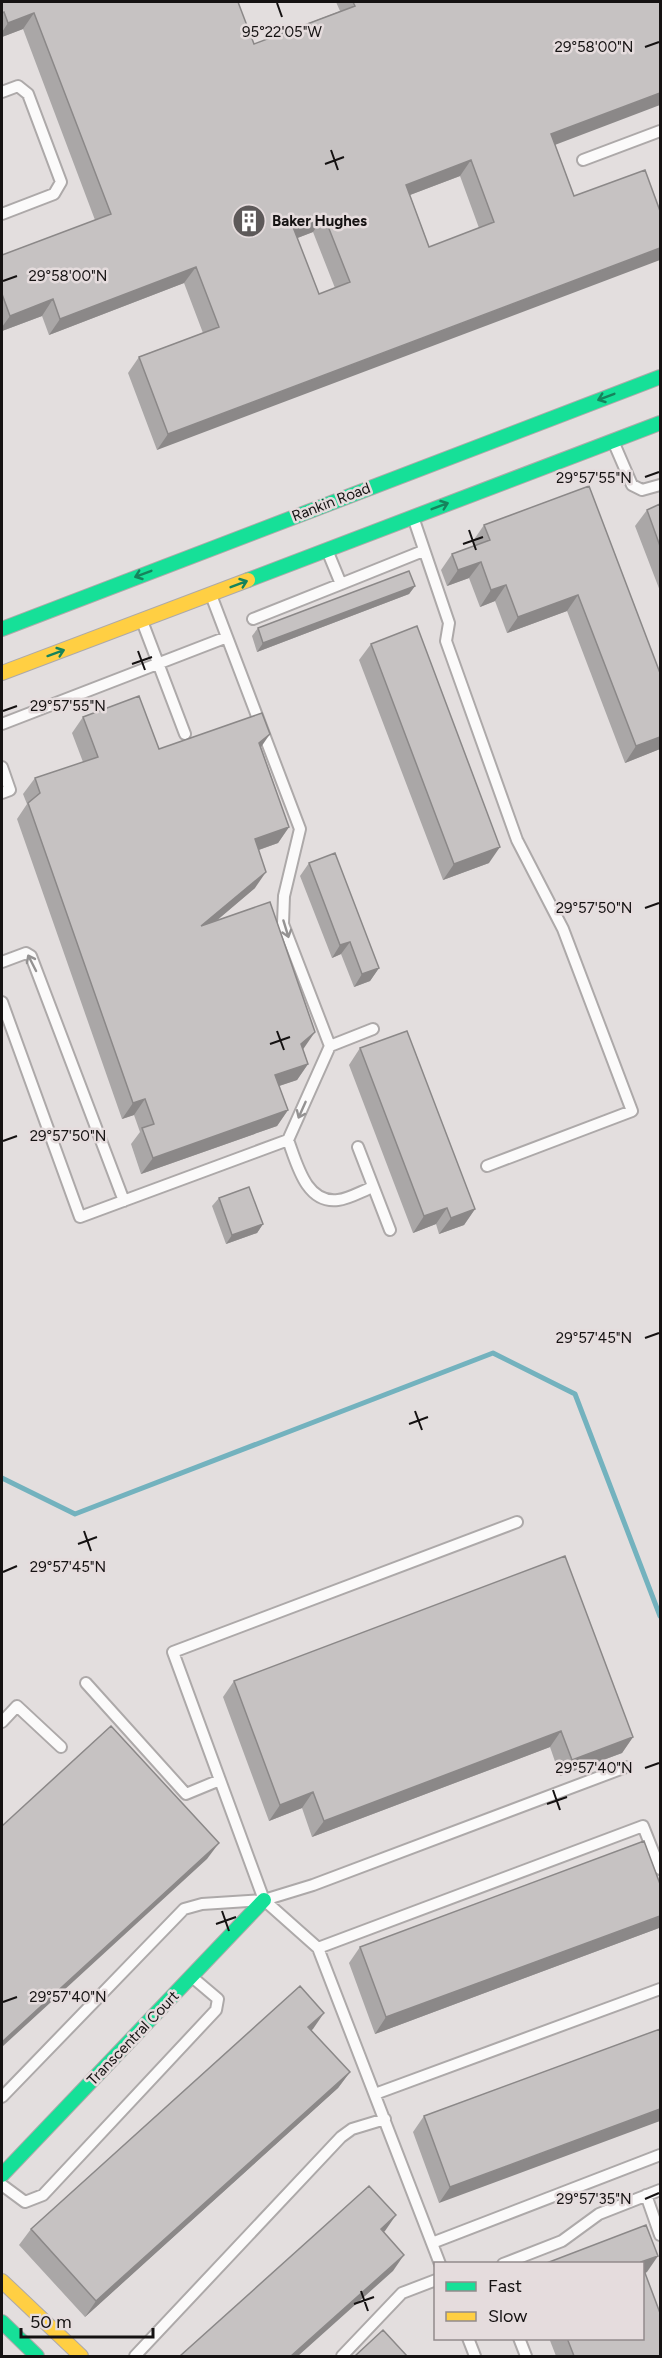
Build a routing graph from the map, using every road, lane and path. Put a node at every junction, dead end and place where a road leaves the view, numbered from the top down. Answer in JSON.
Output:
{"nodes":[{"id":1,"x":2,"y":92,"type":"edge"},
{"id":2,"x":660,"y":131,"type":"edge"},
{"id":3,"x":583,"y":160,"type":"dead end"},
{"id":4,"x":2,"y":214,"type":"edge"},
{"id":5,"x":660,"y":376,"type":"edge"},
{"id":6,"x":660,"y":423,"type":"edge"},
{"id":7,"x":613,"y":441,"type":"junction"},
{"id":8,"x":660,"y":485,"type":"edge"},
{"id":9,"x":411,"y":512,"type":"junction"},
{"id":10,"x":327,"y":550,"type":"junction"},
{"id":11,"x":423,"y":551,"type":"junction"},
{"id":12,"x":341,"y":584,"type":"junction"},
{"id":13,"x":210,"y":590,"type":"junction"},
{"id":14,"x":253,"y":619,"type":"dead end"},
{"id":15,"x":142,"y":621,"type":"junction"},
{"id":16,"x":2,"y":629,"type":"edge"},
{"id":17,"x":227,"y":637,"type":"junction"},
{"id":18,"x":158,"y":663,"type":"junction"},
{"id":19,"x":2,"y":673,"type":"edge"},
{"id":20,"x":2,"y":724,"type":"edge"},
{"id":21,"x":184,"y":734,"type":"dead end"},
{"id":22,"x":2,"y":767,"type":"edge"},
{"id":23,"x":2,"y":794,"type":"edge"},
{"id":24,"x":2,"y":962,"type":"edge"},
{"id":25,"x":2,"y":1002,"type":"edge"},
{"id":26,"x":373,"y":1029,"type":"dead end"},
{"id":27,"x":330,"y":1046,"type":"junction"},
{"id":28,"x":288,"y":1140,"type":"junction"},
{"id":29,"x":358,"y":1147,"type":"dead end"},
{"id":30,"x":487,"y":1166,"type":"dead end"},
{"id":31,"x":373,"y":1187,"type":"junction"},
{"id":32,"x":124,"y":1201,"type":"junction"},
{"id":33,"x":390,"y":1230,"type":"dead end"},
{"id":34,"x":517,"y":1522,"type":"dead end"},
{"id":35,"x":86,"y":1683,"type":"dead end"},
{"id":36,"x":2,"y":1722,"type":"edge"},
{"id":37,"x":61,"y":1748,"type":"dead end"},
{"id":38,"x":626,"y":1767,"type":"dead end"},
{"id":39,"x":220,"y":1780,"type":"junction"},
{"id":40,"x":660,"y":1869,"type":"edge"},
{"id":41,"x":264,"y":1900,"type":"junction"},
{"id":42,"x":318,"y":1948,"type":"junction"},
{"id":43,"x":191,"y":1976,"type":"junction"},
{"id":44,"x":660,"y":1989,"type":"edge"},
{"id":45,"x":375,"y":2094,"type":"junction"},
{"id":46,"x":2,"y":2097,"type":"edge"},
{"id":47,"x":385,"y":2119,"type":"junction"},
{"id":48,"x":660,"y":2155,"type":"edge"},
{"id":49,"x":2,"y":2175,"type":"edge"},
{"id":50,"x":2,"y":2185,"type":"edge"},
{"id":51,"x":660,"y":2190,"type":"edge"},
{"id":52,"x":646,"y":2195,"type":"junction"},
{"id":53,"x":660,"y":2235,"type":"edge"},
{"id":54,"x":432,"y":2243,"type":"junction"},
{"id":55,"x":439,"y":2262,"type":"edge"},
{"id":56,"x":508,"y":2262,"type":"edge"},
{"id":57,"x":434,"y":2280,"type":"edge"},
{"id":58,"x":2,"y":2281,"type":"edge"},
{"id":59,"x":2,"y":2322,"type":"edge"},
{"id":60,"x":469,"y":2340,"type":"edge"},
{"id":61,"x":520,"y":2340,"type":"edge"},
{"id":62,"x":37,"y":2356,"type":"edge"},
{"id":63,"x":81,"y":2356,"type":"edge"},
{"id":64,"x":135,"y":2356,"type":"edge"},
{"id":65,"x":342,"y":2356,"type":"edge"},
{"id":66,"x":475,"y":2356,"type":"edge"},
{"id":67,"x":526,"y":2356,"type":"edge"}],
"edges":[{"from":1,"to":4,"type":"lane"},
{"from":2,"to":3,"type":"lane"},
{"from":5,"to":16,"type":"main road","name":"Rankin Road","one_way":true},
{"from":6,"to":7,"type":"main road"},
{"from":7,"to":8,"type":"lane"},
{"from":9,"to":7,"type":"main road","one_way":true},
{"from":9,"to":10,"type":"main road"},
{"from":9,"to":11,"type":"lane"},
{"from":10,"to":12,"type":"lane"},
{"from":13,"to":10,"type":"main road","one_way":true},
{"from":11,"to":12,"type":"lane"},
{"from":11,"to":30,"type":"lane"},
{"from":12,"to":14,"type":"lane"},
{"from":13,"to":15,"type":"main road"},
{"from":13,"to":17,"type":"lane"},
{"from":15,"to":18,"type":"lane"},
{"from":19,"to":15,"type":"main road","one_way":true},
{"from":17,"to":18,"type":"lane"},
{"from":17,"to":27,"type":"lane","one_way":true},
{"from":18,"to":20,"type":"lane"},
{"from":18,"to":21,"type":"lane"},
{"from":22,"to":23,"type":"lane"},
{"from":32,"to":24,"type":"lane","one_way":true},
{"from":25,"to":32,"type":"lane"},
{"from":26,"to":27,"type":"lane"},
{"from":27,"to":28,"type":"lane","one_way":true},
{"from":28,"to":31,"type":"lane"},
{"from":28,"to":32,"type":"lane"},
{"from":29,"to":31,"type":"lane"},
{"from":31,"to":33,"type":"lane"},
{"from":34,"to":39,"type":"lane"},
{"from":35,"to":39,"type":"lane"},
{"from":36,"to":37,"type":"lane"},
{"from":38,"to":41,"type":"lane"},
{"from":39,"to":41,"type":"lane"},
{"from":40,"to":42,"type":"lane"},
{"from":41,"to":42,"type":"lane"},
{"from":41,"to":43,"type":"main road","name":"Transcentral Court"},
{"from":41,"to":46,"type":"lane"},
{"from":42,"to":45,"type":"lane"},
{"from":43,"to":49,"type":"main road","name":"Transcentral Court"},
{"from":43,"to":50,"type":"lane"},
{"from":44,"to":45,"type":"lane"},
{"from":45,"to":47,"type":"lane"},
{"from":47,"to":54,"type":"lane"},
{"from":47,"to":64,"type":"lane"},
{"from":48,"to":54,"type":"lane"},
{"from":51,"to":52,"type":"lane"},
{"from":52,"to":53,"type":"lane"},
{"from":52,"to":56,"type":"lane"},
{"from":54,"to":55,"type":"lane"},
{"from":57,"to":65,"type":"lane"},
{"from":58,"to":63,"type":"main road"},
{"from":59,"to":62,"type":"main road"},
{"from":60,"to":66,"type":"lane"},
{"from":61,"to":67,"type":"lane"}]}
